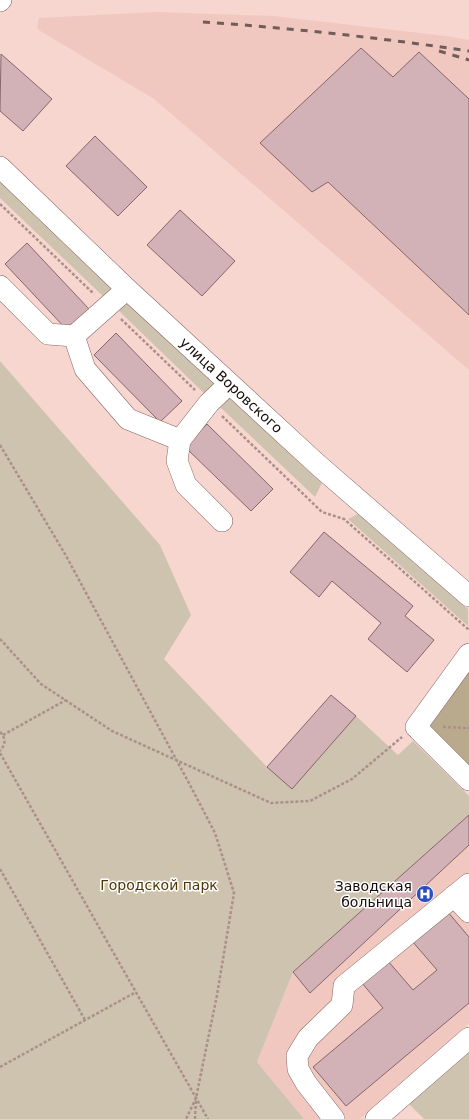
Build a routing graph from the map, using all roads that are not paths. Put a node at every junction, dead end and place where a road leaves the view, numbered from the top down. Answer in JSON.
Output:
{"nodes":[{"id":1,"x":0,"y":167,"type":"edge"},
{"id":2,"x":0,"y":286,"type":"edge"},
{"id":3,"x":127,"y":289,"type":"junction"},
{"id":4,"x":74,"y":336,"type":"junction"},
{"id":5,"x":229,"y":384,"type":"junction"},
{"id":6,"x":180,"y":440,"type":"junction"},
{"id":7,"x":222,"y":521,"type":"dead end"},
{"id":8,"x":469,"y":596,"type":"edge"},
{"id":9,"x":469,"y":654,"type":"edge"},
{"id":10,"x":469,"y":780,"type":"edge"},
{"id":11,"x":462,"y":890,"type":"edge"},
{"id":12,"x":469,"y":912,"type":"edge"},
{"id":13,"x":469,"y":1038,"type":"edge"},
{"id":14,"x":334,"y":1119,"type":"edge"},
{"id":15,"x":376,"y":1119,"type":"edge"}],
"edges":[{"from":1,"to":3,"type":"street","name":"улица Воровского"},
{"from":2,"to":4,"type":"street"},
{"from":3,"to":4,"type":"street"},
{"from":3,"to":5,"type":"street","name":"улица Воровского"},
{"from":4,"to":6,"type":"street"},
{"from":5,"to":6,"type":"street"},
{"from":5,"to":8,"type":"street","name":"улица Воровского"},
{"from":6,"to":7,"type":"street"},
{"from":9,"to":10,"type":"street"},
{"from":11,"to":12,"type":"street"},
{"from":11,"to":14,"type":"street"},
{"from":13,"to":15,"type":"street"}]}
